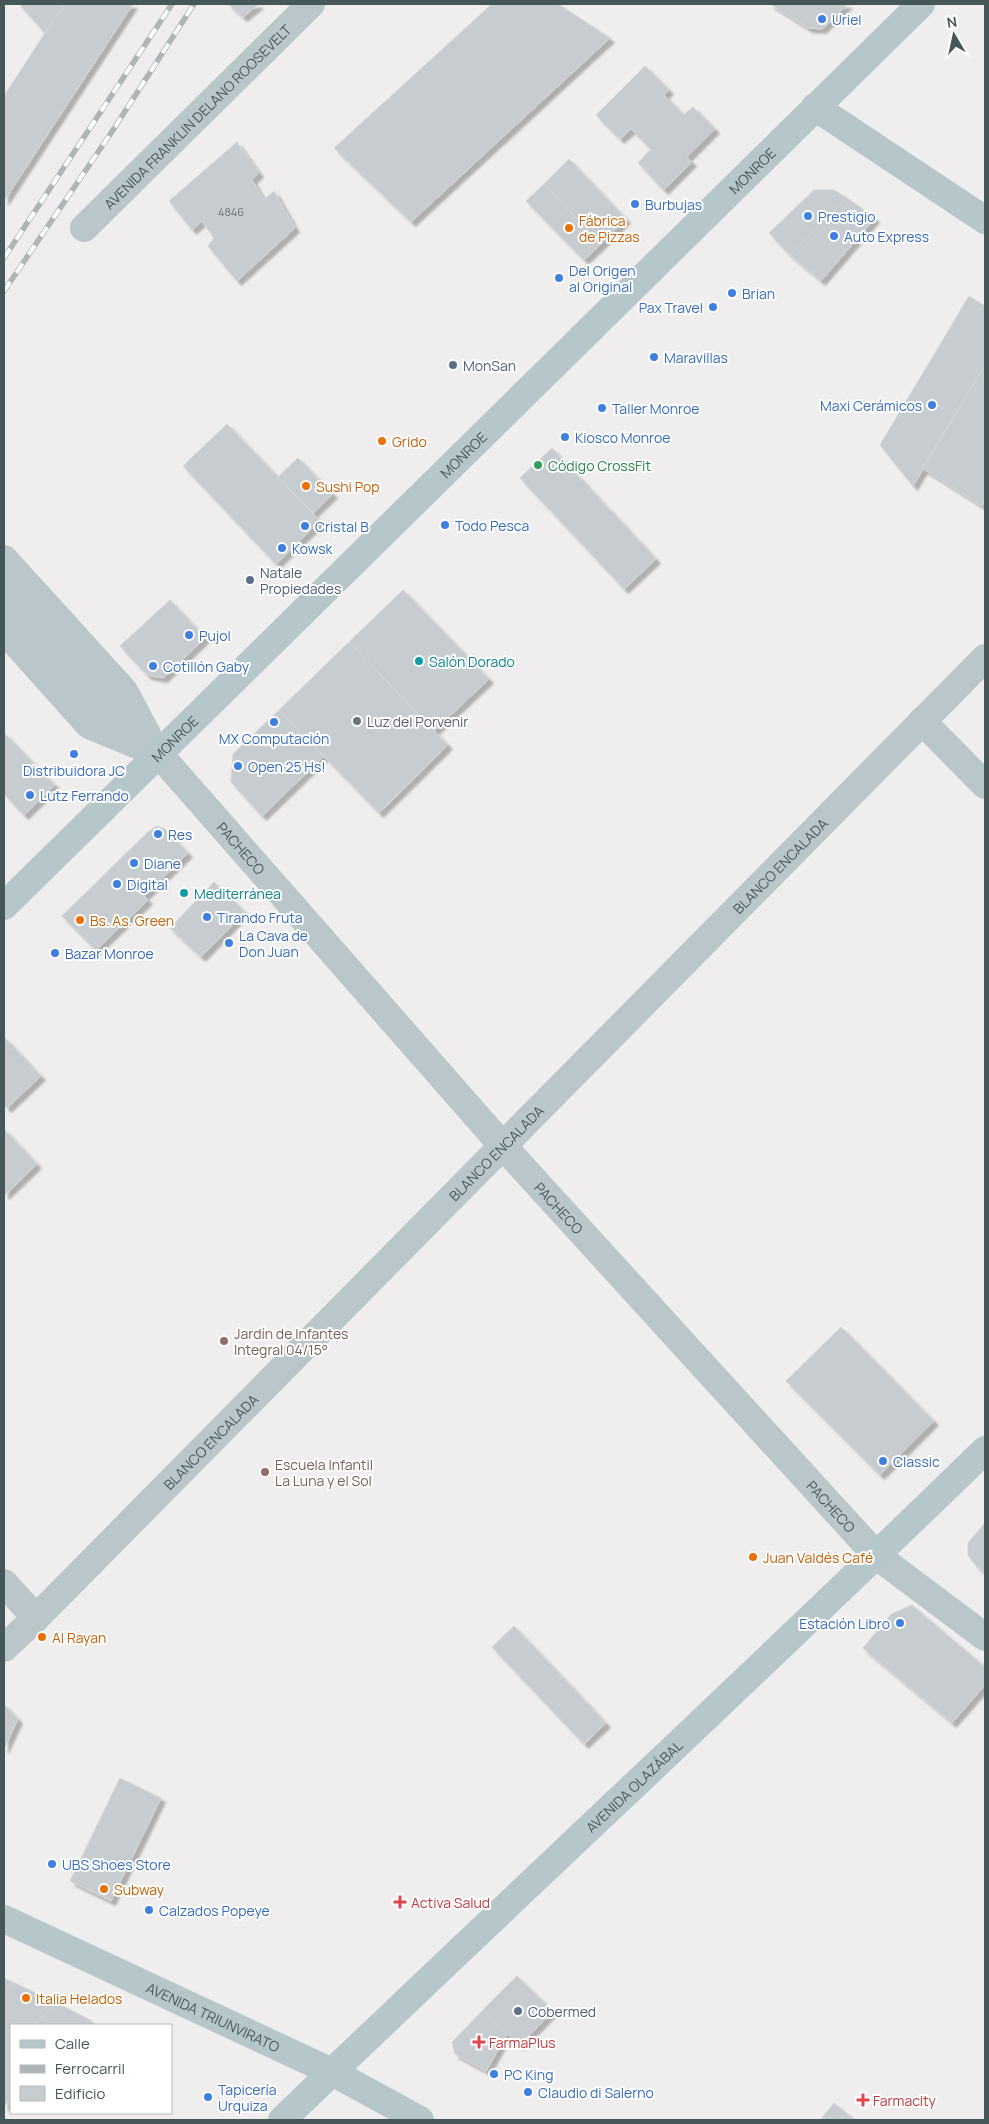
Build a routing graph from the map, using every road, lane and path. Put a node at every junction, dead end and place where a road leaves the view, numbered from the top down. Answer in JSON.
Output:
{"nodes":[{"id":1,"x":311,"y":4,"type":"edge"},
{"id":2,"x":921,"y":4,"type":"edge"},
{"id":3,"x":815,"y":107,"type":"junction"},
{"id":4,"x":985,"y":220,"type":"edge"},
{"id":5,"x":84,"y":228,"type":"dead end"},
{"id":6,"x":4,"y":559,"type":"edge"},
{"id":7,"x":4,"y":594,"type":"edge"},
{"id":8,"x":4,"y":630,"type":"edge"},
{"id":9,"x":985,"y":658,"type":"edge"},
{"id":10,"x":922,"y":721,"type":"junction"},
{"id":11,"x":158,"y":753,"type":"junction"},
{"id":12,"x":985,"y":785,"type":"edge"},
{"id":13,"x":4,"y":906,"type":"edge"},
{"id":14,"x":502,"y":1146,"type":"junction"},
{"id":15,"x":985,"y":1450,"type":"edge"},
{"id":16,"x":877,"y":1556,"type":"junction"},
{"id":17,"x":4,"y":1583,"type":"edge"},
{"id":18,"x":36,"y":1618,"type":"junction"},
{"id":19,"x":985,"y":1637,"type":"edge"},
{"id":20,"x":4,"y":1648,"type":"edge"},
{"id":21,"x":4,"y":1919,"type":"edge"},
{"id":22,"x":332,"y":2072,"type":"junction"},
{"id":23,"x":282,"y":2120,"type":"edge"},
{"id":24,"x":420,"y":2120,"type":"edge"}],
"edges":[{"from":1,"to":5,"type":"street","name":"AVENIDA FRANKLIN DELANO ROOSEVELT"},
{"from":2,"to":3,"type":"main road","name":"MONROE"},
{"from":3,"to":4,"type":"main road"},
{"from":3,"to":11,"type":"main road","name":"MONROE"},
{"from":6,"to":11,"type":"street","name":"PACHECO"},
{"from":7,"to":11,"type":"street","name":"PACHECO"},
{"from":8,"to":11,"type":"street","name":"PACHECO"},
{"from":9,"to":10,"type":"street","name":"BLANCO ENCALADA"},
{"from":10,"to":12,"type":"street"},
{"from":10,"to":14,"type":"street","name":"BLANCO ENCALADA"},
{"from":11,"to":13,"type":"main road","name":"MONROE"},
{"from":11,"to":14,"type":"street","name":"PACHECO"},
{"from":14,"to":16,"type":"street","name":"PACHECO"},
{"from":14,"to":18,"type":"street","name":"BLANCO ENCALADA"},
{"from":15,"to":16,"type":"main road","name":"AVENIDA OLAZÁBAL"},
{"from":16,"to":19,"type":"street","name":"PACHECO"},
{"from":16,"to":22,"type":"main road","name":"AVENIDA OLAZÁBAL"},
{"from":17,"to":18,"type":"street"},
{"from":18,"to":20,"type":"street","name":"BLANCO ENCALADA"},
{"from":21,"to":22,"type":"main road","name":"AVENIDA TRIUNVIRATO"},
{"from":22,"to":23,"type":"main road","name":"AVENIDA OLAZÁBAL"},
{"from":22,"to":24,"type":"main road","name":"AVENIDA TRIUNVIRATO"}]}
